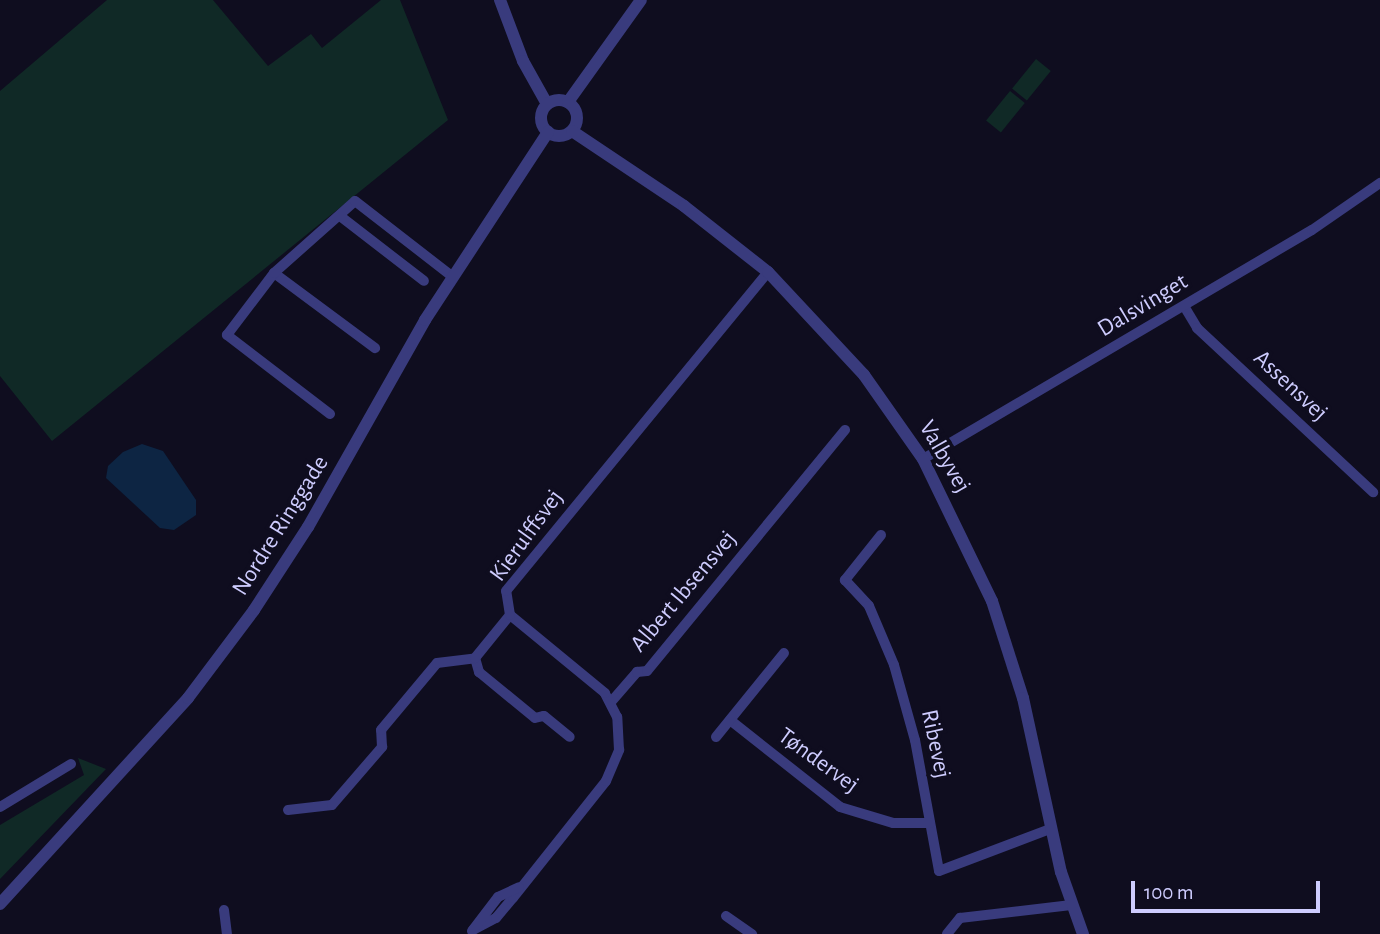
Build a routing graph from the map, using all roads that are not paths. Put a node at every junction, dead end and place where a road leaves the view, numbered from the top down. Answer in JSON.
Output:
{"nodes":[{"id":1,"x":500,"y":0,"type":"edge"},
{"id":2,"x":641,"y":0,"type":"edge"},
{"id":3,"x":568,"y":102,"type":"junction"},
{"id":4,"x":547,"y":104,"type":"junction"},
{"id":5,"x":572,"y":131,"type":"junction"},
{"id":6,"x":548,"y":132,"type":"junction"},
{"id":7,"x":1380,"y":183,"type":"edge"},
{"id":8,"x":340,"y":216,"type":"junction"},
{"id":9,"x":768,"y":272,"type":"junction"},
{"id":10,"x":274,"y":273,"type":"junction"},
{"id":11,"x":453,"y":277,"type":"junction"},
{"id":12,"x":424,"y":281,"type":"dead end"},
{"id":13,"x":1184,"y":306,"type":"junction"},
{"id":14,"x":375,"y":348,"type":"dead end"},
{"id":15,"x":330,"y":414,"type":"dead end"},
{"id":16,"x":845,"y":430,"type":"dead end"},
{"id":17,"x":923,"y":459,"type":"junction"},
{"id":18,"x":1373,"y":492,"type":"dead end"},
{"id":19,"x":881,"y":535,"type":"dead end"},
{"id":20,"x":509,"y":615,"type":"junction"},
{"id":21,"x":784,"y":653,"type":"dead end"},
{"id":22,"x":475,"y":658,"type":"junction"},
{"id":23,"x":611,"y":702,"type":"junction"},
{"id":24,"x":730,"y":720,"type":"junction"},
{"id":25,"x":570,"y":737,"type":"dead end"},
{"id":26,"x":716,"y":737,"type":"dead end"},
{"id":27,"x":71,"y":764,"type":"dead end"},
{"id":28,"x":0,"y":807,"type":"edge"},
{"id":29,"x":288,"y":810,"type":"dead end"},
{"id":30,"x":929,"y":823,"type":"junction"},
{"id":31,"x":1050,"y":828,"type":"junction"},
{"id":32,"x":0,"y":904,"type":"edge"},
{"id":33,"x":1071,"y":905,"type":"junction"},
{"id":34,"x":224,"y":910,"type":"dead end"},
{"id":35,"x":726,"y":916,"type":"dead end"},
{"id":36,"x":471,"y":932,"type":"edge"},
{"id":37,"x":227,"y":934,"type":"edge"},
{"id":38,"x":751,"y":934,"type":"edge"},
{"id":39,"x":947,"y":934,"type":"edge"},
{"id":40,"x":1083,"y":934,"type":"edge"}],
"edges":[{"from":1,"to":4,"type":"street"},
{"from":2,"to":3,"type":"street"},
{"from":3,"to":4,"type":"street"},
{"from":3,"to":5,"type":"street"},
{"from":4,"to":6,"type":"street"},
{"from":5,"to":6,"type":"street"},
{"from":5,"to":9,"type":"street","name":"Valbyvej"},
{"from":6,"to":11,"type":"street","name":"Nordre Ringgade"},
{"from":7,"to":13,"type":"street","name":"Dalsvinget"},
{"from":8,"to":10,"type":"street"},
{"from":8,"to":11,"type":"street"},
{"from":8,"to":12,"type":"street"},
{"from":9,"to":17,"type":"street","name":"Valbyvej"},
{"from":9,"to":20,"type":"street","name":"Kierulffsvej"},
{"from":10,"to":14,"type":"street"},
{"from":10,"to":15,"type":"street"},
{"from":11,"to":32,"type":"street","name":"Nordre Ringgade"},
{"from":13,"to":17,"type":"street","name":"Dalsvinget"},
{"from":13,"to":18,"type":"street","name":"Assensvej"},
{"from":16,"to":23,"type":"street","name":"Albert Ibsensvej"},
{"from":17,"to":31,"type":"street","name":"Valbyvej"},
{"from":19,"to":30,"type":"street","name":"Ribevej"},
{"from":20,"to":22,"type":"street","name":"Kierulffsvej"},
{"from":20,"to":23,"type":"street"},
{"from":21,"to":24,"type":"street"},
{"from":22,"to":25,"type":"street"},
{"from":22,"to":29,"type":"street"},
{"from":23,"to":36,"type":"street"},
{"from":24,"to":26,"type":"street"},
{"from":24,"to":30,"type":"street","name":"Tøndervej"},
{"from":27,"to":28,"type":"street"},
{"from":30,"to":31,"type":"street","name":"Ribevej"},
{"from":31,"to":33,"type":"street","name":"Valbyvej"},
{"from":33,"to":39,"type":"street"},
{"from":33,"to":40,"type":"street","name":"Valbyvej"},
{"from":34,"to":37,"type":"street"},
{"from":35,"to":38,"type":"street"}]}
